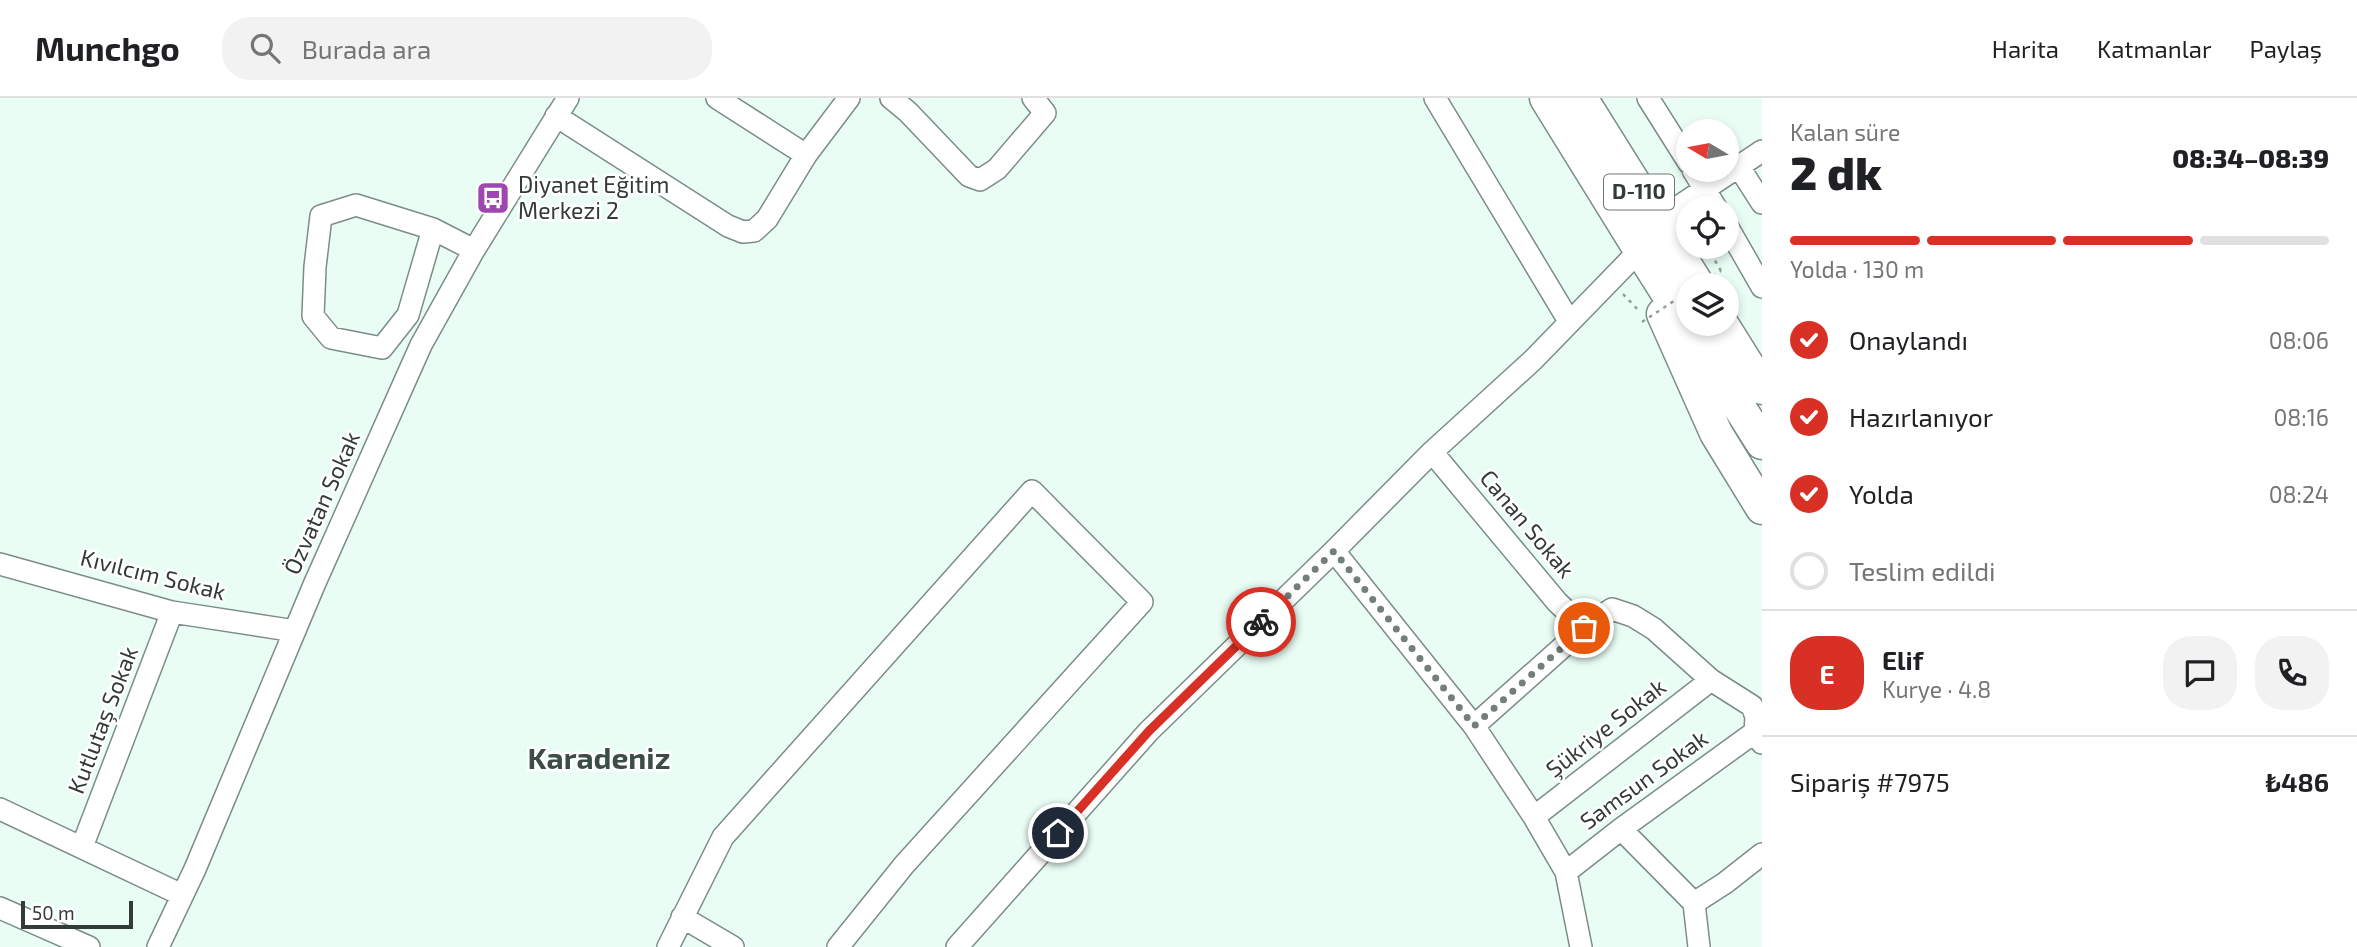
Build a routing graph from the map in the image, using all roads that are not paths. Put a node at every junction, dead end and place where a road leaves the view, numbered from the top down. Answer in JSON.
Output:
{"nodes":[{"id":1,"x":568,"y":98,"type":"edge"},
{"id":2,"x":717,"y":98,"type":"edge"},
{"id":3,"x":849,"y":98,"type":"edge"},
{"id":4,"x":891,"y":98,"type":"edge"},
{"id":5,"x":1435,"y":98,"type":"edge"},
{"id":6,"x":1546,"y":98,"type":"edge"},
{"id":7,"x":1581,"y":98,"type":"edge"},
{"id":8,"x":1648,"y":98,"type":"edge"},
{"id":9,"x":1039,"y":105,"type":"edge"},
{"id":10,"x":556,"y":116,"type":"junction"},
{"id":11,"x":1676,"y":142,"type":"edge"},
{"id":12,"x":1762,"y":151,"type":"edge"},
{"id":13,"x":806,"y":155,"type":"junction"},
{"id":14,"x":1740,"y":166,"type":"edge"},
{"id":15,"x":1740,"y":169,"type":"edge"},
{"id":16,"x":1700,"y":182,"type":"edge"},
{"id":17,"x":1715,"y":182,"type":"edge"},
{"id":18,"x":1704,"y":189,"type":"junction"},
{"id":19,"x":1708,"y":196,"type":"edge"},
{"id":20,"x":1762,"y":203,"type":"edge"},
{"id":21,"x":1657,"y":221,"type":"junction"},
{"id":22,"x":433,"y":229,"type":"junction"},
{"id":23,"x":1739,"y":247,"type":"edge"},
{"id":24,"x":474,"y":250,"type":"junction"},
{"id":25,"x":1640,"y":250,"type":"junction"},
{"id":26,"x":1697,"y":273,"type":"edge"},
{"id":27,"x":1762,"y":287,"type":"edge"},
{"id":28,"x":1569,"y":321,"type":"junction"},
{"id":29,"x":1739,"y":335,"type":"edge"},
{"id":30,"x":1730,"y":336,"type":"edge"},
{"id":31,"x":1762,"y":367,"type":"edge"},
{"id":32,"x":1762,"y":388,"type":"edge"},
{"id":33,"x":1762,"y":443,"type":"edge"},
{"id":34,"x":1432,"y":452,"type":"junction"},
{"id":35,"x":1762,"y":508,"type":"edge"},
{"id":36,"x":1334,"y":551,"type":"junction"},
{"id":37,"x":0,"y":564,"type":"edge"},
{"id":38,"x":172,"y":612,"type":"junction"},
{"id":39,"x":1584,"y":628,"type":"junction"},
{"id":40,"x":295,"y":631,"type":"junction"},
{"id":41,"x":1711,"y":680,"type":"junction"},
{"id":42,"x":1474,"y":726,"type":"junction"},
{"id":43,"x":1758,"y":737,"type":"edge"},
{"id":44,"x":0,"y":809,"type":"edge"},
{"id":45,"x":1534,"y":817,"type":"junction"},
{"id":46,"x":1621,"y":829,"type":"junction"},
{"id":47,"x":82,"y":847,"type":"junction"},
{"id":48,"x":1762,"y":854,"type":"edge"},
{"id":49,"x":1566,"y":872,"type":"junction"},
{"id":50,"x":183,"y":895,"type":"junction"},
{"id":51,"x":1694,"y":903,"type":"junction"},
{"id":52,"x":0,"y":908,"type":"edge"},
{"id":53,"x":682,"y":917,"type":"junction"},
{"id":54,"x":675,"y":944,"type":"edge"},
{"id":55,"x":89,"y":947,"type":"edge"},
{"id":56,"x":158,"y":947,"type":"edge"},
{"id":57,"x":733,"y":947,"type":"edge"},
{"id":58,"x":838,"y":947,"type":"edge"},
{"id":59,"x":957,"y":947,"type":"edge"},
{"id":60,"x":1581,"y":947,"type":"edge"},
{"id":61,"x":1699,"y":947,"type":"edge"}],
"edges":[{"from":1,"to":10,"type":"street","name":"Özvatan Sokak"},
{"from":2,"to":13,"type":"street"},
{"from":3,"to":13,"type":"street"},
{"from":4,"to":9,"type":"street"},
{"from":5,"to":28,"type":"street"},
{"from":6,"to":25,"type":"highway","number":"D-110"},
{"from":7,"to":21,"type":"highway","number":"D-110"},
{"from":8,"to":11,"type":"street"},
{"from":10,"to":13,"type":"street"},
{"from":10,"to":24,"type":"street","name":"Özvatan Sokak"},
{"from":12,"to":14,"type":"street"},
{"from":15,"to":20,"type":"street"},
{"from":16,"to":18,"type":"street"},
{"from":17,"to":18,"type":"street"},
{"from":18,"to":19,"type":"street"},
{"from":18,"to":21,"type":"street"},
{"from":21,"to":26,"type":"highway","number":"D-110"},
{"from":22,"to":22,"type":"street"},
{"from":22,"to":24,"type":"street"},
{"from":23,"to":27,"type":"street"},
{"from":24,"to":40,"type":"street","name":"Özvatan Sokak"},
{"from":25,"to":28,"type":"street"},
{"from":25,"to":33,"type":"highway","number":"D-110"},
{"from":25,"to":35,"type":"highway"},
{"from":28,"to":34,"type":"street"},
{"from":29,"to":31,"type":"highway"},
{"from":30,"to":32,"type":"highway"},
{"from":34,"to":36,"type":"street"},
{"from":34,"to":39,"type":"street","name":"Canan Sokak"},
{"from":36,"to":42,"type":"street"},
{"from":36,"to":59,"type":"street"},
{"from":37,"to":38,"type":"street","name":"Kıvılcım Sokak"},
{"from":38,"to":40,"type":"street","name":"Kıvılcım Sokak"},
{"from":38,"to":47,"type":"street","name":"Kutlutaş Sokak"},
{"from":39,"to":41,"type":"street"},
{"from":39,"to":42,"type":"street"},
{"from":40,"to":50,"type":"street","name":"Özvatan Sokak"},
{"from":41,"to":43,"type":"street"},
{"from":41,"to":45,"type":"street","name":"Şükriye Sokak"},
{"from":42,"to":45,"type":"street"},
{"from":43,"to":46,"type":"street","name":"Samsun Sokak"},
{"from":44,"to":47,"type":"street"},
{"from":45,"to":49,"type":"street"},
{"from":46,"to":49,"type":"street","name":"Samsun Sokak"},
{"from":46,"to":51,"type":"street"},
{"from":47,"to":50,"type":"street"},
{"from":48,"to":51,"type":"street"},
{"from":49,"to":60,"type":"street"},
{"from":50,"to":56,"type":"street","name":"Özvatan Sokak"},
{"from":51,"to":61,"type":"street"},
{"from":52,"to":55,"type":"street"},
{"from":53,"to":54,"type":"street"},
{"from":53,"to":57,"type":"street"},
{"from":53,"to":58,"type":"street"}]}
